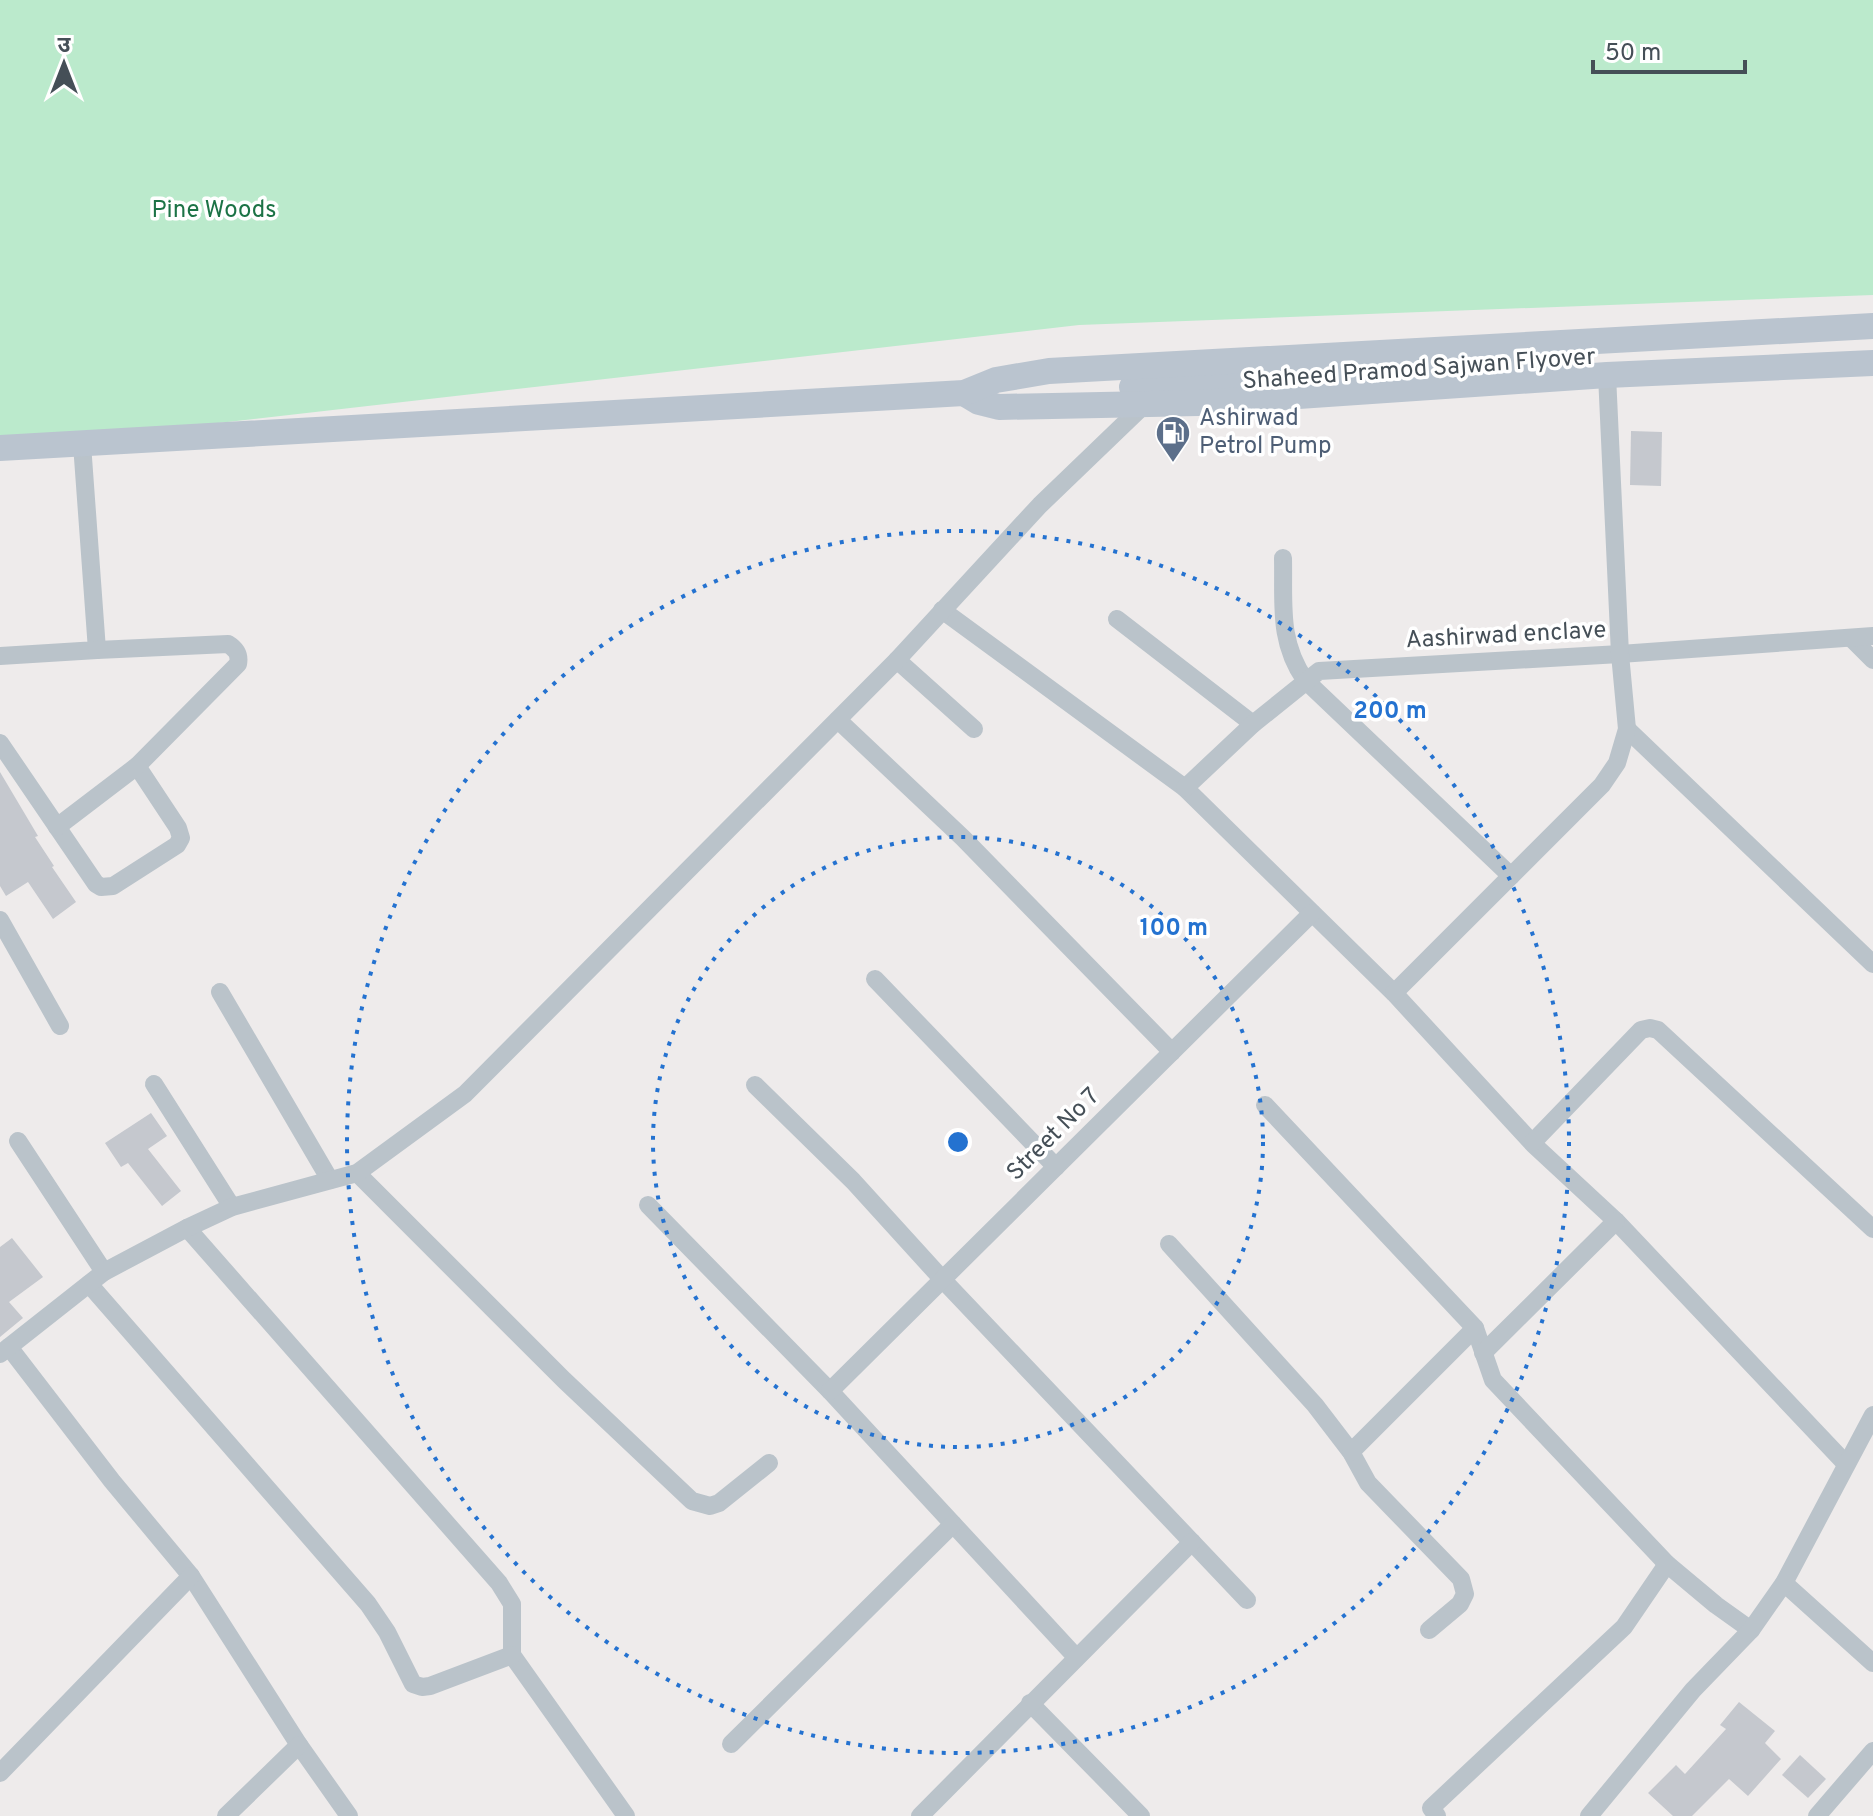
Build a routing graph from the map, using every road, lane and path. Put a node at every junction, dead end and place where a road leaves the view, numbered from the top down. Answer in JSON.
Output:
{"nodes":[{"id":1,"x":1873,"y":326,"type":"edge"},
{"id":2,"x":1873,"y":341,"type":"edge"},
{"id":3,"x":1873,"y":363,"type":"edge"},
{"id":4,"x":1607,"y":375,"type":"junction"},
{"id":5,"x":964,"y":393,"type":"junction"},
{"id":6,"x":1145,"y":404,"type":"junction"},
{"id":7,"x":82,"y":444,"type":"junction"},
{"id":8,"x":0,"y":448,"type":"edge"},
{"id":9,"x":1283,"y":558,"type":"dead end"},
{"id":10,"x":942,"y":610,"type":"junction"},
{"id":11,"x":1117,"y":619,"type":"dead end"},
{"id":12,"x":1873,"y":636,"type":"edge"},
{"id":13,"x":1851,"y":638,"type":"junction"},
{"id":14,"x":97,"y":650,"type":"junction"},
{"id":15,"x":1620,"y":654,"type":"junction"},
{"id":16,"x":0,"y":656,"type":"edge"},
{"id":17,"x":897,"y":660,"type":"junction"},
{"id":18,"x":1873,"y":660,"type":"edge"},
{"id":19,"x":1305,"y":680,"type":"junction"},
{"id":20,"x":838,"y":720,"type":"junction"},
{"id":21,"x":1253,"y":724,"type":"junction"},
{"id":22,"x":974,"y":729,"type":"dead end"},
{"id":23,"x":1627,"y":729,"type":"junction"},
{"id":24,"x":0,"y":743,"type":"edge"},
{"id":25,"x":137,"y":766,"type":"junction"},
{"id":26,"x":1185,"y":788,"type":"junction"},
{"id":27,"x":57,"y":827,"type":"junction"},
{"id":28,"x":1511,"y":876,"type":"junction"},
{"id":29,"x":1312,"y":913,"type":"junction"},
{"id":30,"x":0,"y":920,"type":"edge"},
{"id":31,"x":1873,"y":964,"type":"edge"},
{"id":32,"x":875,"y":979,"type":"dead end"},
{"id":33,"x":220,"y":992,"type":"dead end"},
{"id":34,"x":1394,"y":993,"type":"junction"},
{"id":35,"x":60,"y":1026,"type":"dead end"},
{"id":36,"x":1172,"y":1052,"type":"junction"},
{"id":37,"x":154,"y":1084,"type":"dead end"},
{"id":38,"x":755,"y":1085,"type":"dead end"},
{"id":39,"x":1265,"y":1105,"type":"dead end"},
{"id":40,"x":18,"y":1141,"type":"dead end"},
{"id":41,"x":1533,"y":1142,"type":"junction"},
{"id":42,"x":1056,"y":1167,"type":"junction"},
{"id":43,"x":357,"y":1173,"type":"junction"},
{"id":44,"x":330,"y":1180,"type":"junction"},
{"id":45,"x":648,"y":1205,"type":"dead end"},
{"id":46,"x":232,"y":1207,"type":"junction"},
{"id":47,"x":1616,"y":1221,"type":"junction"},
{"id":48,"x":187,"y":1228,"type":"junction"},
{"id":49,"x":1873,"y":1229,"type":"edge"},
{"id":50,"x":1169,"y":1244,"type":"dead end"},
{"id":51,"x":104,"y":1272,"type":"junction"},
{"id":52,"x":943,"y":1280,"type":"junction"},
{"id":53,"x":89,"y":1284,"type":"junction"},
{"id":54,"x":1475,"y":1328,"type":"junction"},
{"id":55,"x":4,"y":1351,"type":"edge"},
{"id":56,"x":1483,"y":1353,"type":"junction"},
{"id":57,"x":830,"y":1391,"type":"junction"},
{"id":58,"x":1873,"y":1415,"type":"edge"},
{"id":59,"x":1351,"y":1452,"type":"junction"},
{"id":60,"x":769,"y":1463,"type":"dead end"},
{"id":61,"x":1846,"y":1464,"type":"junction"},
{"id":62,"x":953,"y":1524,"type":"junction"},
{"id":63,"x":1192,"y":1542,"type":"junction"},
{"id":64,"x":1667,"y":1564,"type":"junction"},
{"id":65,"x":191,"y":1576,"type":"junction"},
{"id":66,"x":1784,"y":1583,"type":"junction"},
{"id":67,"x":1247,"y":1600,"type":"dead end"},
{"id":68,"x":1429,"y":1630,"type":"dead end"},
{"id":69,"x":1751,"y":1630,"type":"junction"},
{"id":70,"x":512,"y":1655,"type":"junction"},
{"id":71,"x":1076,"y":1657,"type":"junction"},
{"id":72,"x":1873,"y":1663,"type":"edge"},
{"id":73,"x":1030,"y":1703,"type":"junction"},
{"id":74,"x":731,"y":1744,"type":"dead end"},
{"id":75,"x":299,"y":1745,"type":"junction"},
{"id":76,"x":1873,"y":1751,"type":"edge"},
{"id":77,"x":0,"y":1773,"type":"edge"},
{"id":78,"x":1430,"y":1813,"type":"edge"},
{"id":79,"x":226,"y":1816,"type":"edge"},
{"id":80,"x":349,"y":1816,"type":"edge"},
{"id":81,"x":626,"y":1816,"type":"edge"},
{"id":82,"x":920,"y":1816,"type":"edge"},
{"id":83,"x":1141,"y":1816,"type":"edge"},
{"id":84,"x":1589,"y":1816,"type":"edge"},
{"id":85,"x":1817,"y":1816,"type":"edge"}],
"edges":[{"from":1,"to":5,"type":"main road"},
{"from":2,"to":5,"type":"main road","name":"Shaheed Pramod Sajwan Flyover"},
{"from":3,"to":4,"type":"main road"},
{"from":4,"to":6,"type":"main road"},
{"from":4,"to":15,"type":"street"},
{"from":5,"to":6,"type":"main road"},
{"from":5,"to":7,"type":"main road","name":"Shaheed Pramod Sajwan Flyover"},
{"from":6,"to":10,"type":"street"},
{"from":7,"to":8,"type":"main road","name":"Shaheed Pramod Sajwan Flyover"},
{"from":7,"to":14,"type":"street"},
{"from":9,"to":19,"type":"street"},
{"from":10,"to":17,"type":"street"},
{"from":10,"to":26,"type":"street"},
{"from":11,"to":21,"type":"street"},
{"from":12,"to":13,"type":"street","name":"Aashirwad enclave"},
{"from":13,"to":15,"type":"street","name":"Aashirwad enclave"},
{"from":13,"to":18,"type":"street"},
{"from":14,"to":16,"type":"street"},
{"from":14,"to":25,"type":"street"},
{"from":15,"to":19,"type":"street","name":"Aashirwad enclave"},
{"from":15,"to":23,"type":"street"},
{"from":17,"to":20,"type":"street"},
{"from":17,"to":22,"type":"street"},
{"from":19,"to":21,"type":"street","name":"Aashirwad enclave"},
{"from":19,"to":28,"type":"street"},
{"from":20,"to":36,"type":"street"},
{"from":20,"to":43,"type":"street"},
{"from":21,"to":26,"type":"street","name":"Aashirwad enclave"},
{"from":23,"to":28,"type":"street"},
{"from":23,"to":31,"type":"street"},
{"from":24,"to":27,"type":"street"},
{"from":25,"to":27,"type":"street"},
{"from":25,"to":27,"type":"street"},
{"from":26,"to":29,"type":"street"},
{"from":28,"to":34,"type":"street"},
{"from":29,"to":34,"type":"street"},
{"from":29,"to":36,"type":"street","name":"Street No 7"},
{"from":30,"to":35,"type":"street"},
{"from":32,"to":42,"type":"street"},
{"from":33,"to":44,"type":"street"},
{"from":34,"to":41,"type":"street"},
{"from":36,"to":42,"type":"street","name":"Street No 7"},
{"from":37,"to":46,"type":"street"},
{"from":38,"to":52,"type":"street"},
{"from":39,"to":54,"type":"street"},
{"from":40,"to":51,"type":"street"},
{"from":41,"to":47,"type":"street"},
{"from":41,"to":49,"type":"street"},
{"from":42,"to":52,"type":"street","name":"Street No 7"},
{"from":43,"to":44,"type":"street"},
{"from":43,"to":60,"type":"street"},
{"from":44,"to":46,"type":"street"},
{"from":45,"to":57,"type":"street"},
{"from":46,"to":48,"type":"street"},
{"from":47,"to":56,"type":"street"},
{"from":47,"to":61,"type":"street"},
{"from":48,"to":51,"type":"street"},
{"from":48,"to":70,"type":"street"},
{"from":50,"to":59,"type":"street"},
{"from":51,"to":53,"type":"street"},
{"from":52,"to":57,"type":"street","name":"Street No 7"},
{"from":52,"to":63,"type":"street"},
{"from":53,"to":55,"type":"street"},
{"from":53,"to":70,"type":"street"},
{"from":54,"to":56,"type":"street"},
{"from":54,"to":59,"type":"street"},
{"from":55,"to":65,"type":"street"},
{"from":56,"to":64,"type":"street"},
{"from":57,"to":62,"type":"street"},
{"from":58,"to":61,"type":"street"},
{"from":59,"to":68,"type":"street"},
{"from":61,"to":66,"type":"street"},
{"from":62,"to":71,"type":"street"},
{"from":62,"to":74,"type":"street"},
{"from":63,"to":67,"type":"street"},
{"from":63,"to":71,"type":"street"},
{"from":64,"to":69,"type":"street"},
{"from":64,"to":78,"type":"street"},
{"from":65,"to":75,"type":"street"},
{"from":65,"to":77,"type":"street"},
{"from":66,"to":69,"type":"street"},
{"from":66,"to":72,"type":"street"},
{"from":69,"to":84,"type":"street"},
{"from":70,"to":81,"type":"street"},
{"from":71,"to":73,"type":"street"},
{"from":73,"to":82,"type":"street"},
{"from":73,"to":83,"type":"street"},
{"from":75,"to":79,"type":"street"},
{"from":75,"to":80,"type":"street"},
{"from":76,"to":85,"type":"street"}]}
